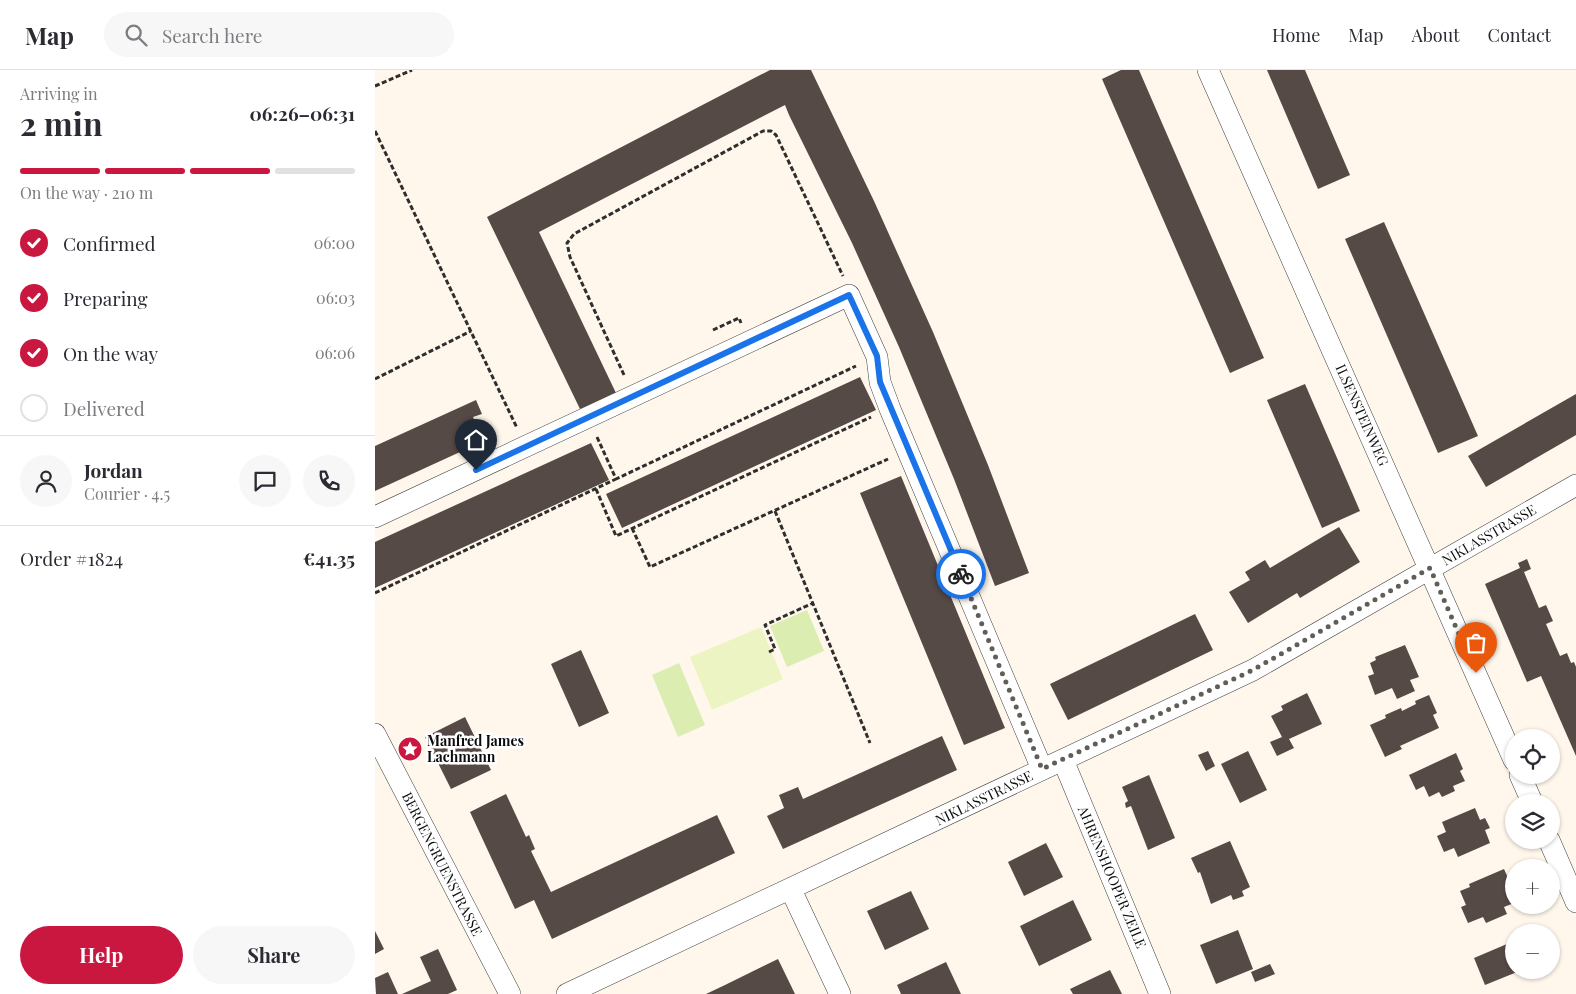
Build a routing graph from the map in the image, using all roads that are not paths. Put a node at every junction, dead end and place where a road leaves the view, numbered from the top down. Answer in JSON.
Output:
{"nodes":[{"id":1,"x":1208,"y":70,"type":"edge"},
{"id":2,"x":1576,"y":485,"type":"edge"},
{"id":3,"x":375,"y":517,"type":"edge"},
{"id":4,"x":1430,"y":568,"type":"junction"},
{"id":5,"x":375,"y":734,"type":"edge"},
{"id":6,"x":1505,"y":739,"type":"edge"},
{"id":7,"x":1063,"y":760,"type":"junction"},
{"id":8,"x":1042,"y":769,"type":"junction"},
{"id":9,"x":1553,"y":849,"type":"edge"},
{"id":10,"x":791,"y":890,"type":"junction"},
{"id":11,"x":1576,"y":902,"type":"edge"},
{"id":12,"x":510,"y":994,"type":"edge"},
{"id":13,"x":567,"y":994,"type":"edge"},
{"id":14,"x":840,"y":994,"type":"edge"},
{"id":15,"x":1160,"y":994,"type":"edge"}],
"edges":[{"from":1,"to":4,"type":"street","name":"ILSENSTEINWEG"},
{"from":2,"to":4,"type":"street","name":"NIKLASSTRASSE"},
{"from":3,"to":8,"type":"street"},
{"from":4,"to":6,"type":"street","name":"ILSENSTEINWEG"},
{"from":4,"to":7,"type":"street","name":"NIKLASSTRASSE"},
{"from":5,"to":12,"type":"street","name":"BERGENGRUENSTRASSE"},
{"from":7,"to":8,"type":"street","name":"NIKLASSTRASSE"},
{"from":7,"to":15,"type":"street","name":"AHRENSHOOPER ZEILE"},
{"from":8,"to":10,"type":"street","name":"NIKLASSTRASSE"},
{"from":9,"to":11,"type":"street"},
{"from":10,"to":13,"type":"street","name":"NIKLASSTRASSE"},
{"from":10,"to":14,"type":"street"}]}
